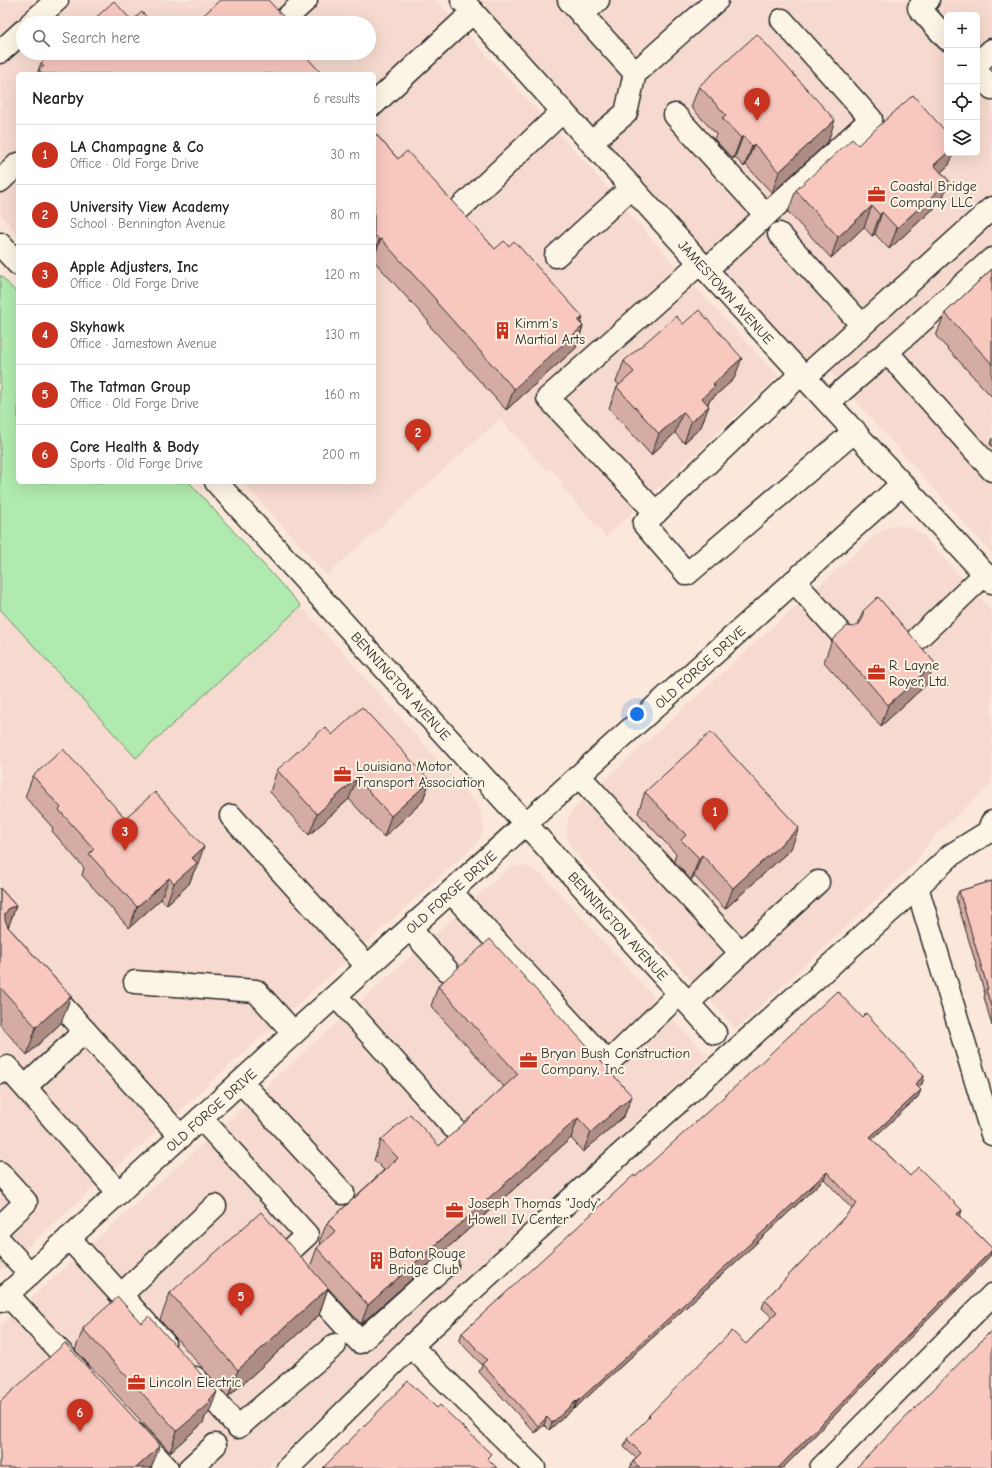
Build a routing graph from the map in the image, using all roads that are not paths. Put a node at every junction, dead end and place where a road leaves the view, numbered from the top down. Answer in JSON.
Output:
{"nodes":[{"id":1,"x":56,"y":0,"type":"edge"},
{"id":2,"x":306,"y":0,"type":"edge"},
{"id":3,"x":598,"y":0,"type":"edge"},
{"id":4,"x":717,"y":0,"type":"edge"},
{"id":5,"x":919,"y":3,"type":"edge"},
{"id":6,"x":468,"y":6,"type":"edge"},
{"id":7,"x":575,"y":7,"type":"edge"},
{"id":8,"x":39,"y":16,"type":"edge"},
{"id":9,"x":289,"y":16,"type":"edge"},
{"id":10,"x":782,"y":20,"type":"dead end"},
{"id":11,"x":944,"y":35,"type":"edge"},
{"id":12,"x":16,"y":37,"type":"edge"},
{"id":13,"x":992,"y":50,"type":"edge"},
{"id":14,"x":0,"y":52,"type":"edge"},
{"id":15,"x":980,"y":61,"type":"edge"},
{"id":16,"x":635,"y":73,"type":"junction"},
{"id":17,"x":980,"y":75,"type":"edge"},
{"id":18,"x":992,"y":88,"type":"edge"},
{"id":19,"x":376,"y":102,"type":"edge"},
{"id":20,"x":563,"y":111,"type":"junction"},
{"id":21,"x":675,"y":115,"type":"dead end"},
{"id":22,"x":591,"y":142,"type":"junction"},
{"id":23,"x":16,"y":166,"type":"edge"},
{"id":24,"x":0,"y":181,"type":"edge"},
{"id":25,"x":632,"y":187,"type":"junction"},
{"id":26,"x":992,"y":208,"type":"edge"},
{"id":27,"x":455,"y":213,"type":"edge"},
{"id":28,"x":766,"y":215,"type":"junction"},
{"id":29,"x":779,"y":234,"type":"dead end"},
{"id":30,"x":0,"y":244,"type":"edge"},
{"id":31,"x":556,"y":256,"type":"dead end"},
{"id":32,"x":992,"y":259,"type":"edge"},
{"id":33,"x":16,"y":262,"type":"edge"},
{"id":34,"x":703,"y":266,"type":"junction"},
{"id":35,"x":862,"y":325,"type":"junction"},
{"id":36,"x":888,"y":352,"type":"junction"},
{"id":37,"x":803,"y":375,"type":"junction"},
{"id":38,"x":828,"y":402,"type":"junction"},
{"id":39,"x":855,"y":431,"type":"junction"},
{"id":40,"x":992,"y":470,"type":"edge"},
{"id":41,"x":218,"y":484,"type":"edge"},
{"id":42,"x":902,"y":484,"type":"junction"},
{"id":43,"x":656,"y":513,"type":"junction"},
{"id":44,"x":988,"y":578,"type":"edge"},
{"id":45,"x":794,"y":581,"type":"junction"},
{"id":46,"x":843,"y":636,"type":"edge"},
{"id":47,"x":915,"y":641,"type":"edge"},
{"id":48,"x":579,"y":776,"type":"junction"},
{"id":49,"x":231,"y":816,"type":"dead end"},
{"id":50,"x":526,"y":824,"type":"junction"},
{"id":51,"x":991,"y":829,"type":"edge"},
{"id":52,"x":818,"y":882,"type":"dead end"},
{"id":53,"x":917,"y":888,"type":"junction"},
{"id":54,"x":451,"y":892,"type":"junction"},
{"id":55,"x":410,"y":929,"type":"junction"},
{"id":56,"x":741,"y":953,"type":"junction"},
{"id":57,"x":368,"y":967,"type":"junction"},
{"id":58,"x":447,"y":970,"type":"dead end"},
{"id":59,"x":33,"y":974,"type":"edge"},
{"id":60,"x":135,"y":982,"type":"dead end"},
{"id":61,"x":336,"y":996,"type":"junction"},
{"id":62,"x":683,"y":998,"type":"junction"},
{"id":63,"x":85,"y":1031,"type":"junction"},
{"id":64,"x":294,"y":1033,"type":"junction"},
{"id":65,"x":715,"y":1033,"type":"dead end"},
{"id":66,"x":0,"y":1073,"type":"edge"},
{"id":67,"x":241,"y":1082,"type":"junction"},
{"id":68,"x":25,"y":1087,"type":"junction"},
{"id":69,"x":201,"y":1118,"type":"junction"},
{"id":70,"x":453,"y":1127,"type":"dead end"},
{"id":71,"x":992,"y":1134,"type":"edge"},
{"id":72,"x":181,"y":1137,"type":"junction"},
{"id":73,"x":0,"y":1173,"type":"edge"},
{"id":74,"x":119,"y":1193,"type":"junction"},
{"id":75,"x":343,"y":1193,"type":"dead end"},
{"id":76,"x":216,"y":1206,"type":"dead end"},
{"id":77,"x":0,"y":1227,"type":"edge"},
{"id":78,"x":69,"y":1238,"type":"junction"},
{"id":79,"x":0,"y":1241,"type":"edge"},
{"id":80,"x":447,"y":1264,"type":"dead end"},
{"id":81,"x":30,"y":1274,"type":"junction"},
{"id":82,"x":121,"y":1295,"type":"junction"},
{"id":83,"x":992,"y":1295,"type":"edge"},
{"id":84,"x":4,"y":1298,"type":"edge"},
{"id":85,"x":335,"y":1345,"type":"dead end"},
{"id":86,"x":411,"y":1346,"type":"junction"},
{"id":87,"x":92,"y":1387,"type":"edge"},
{"id":88,"x":124,"y":1422,"type":"edge"},
{"id":89,"x":215,"y":1445,"type":"dead end"},
{"id":90,"x":167,"y":1468,"type":"edge"},
{"id":91,"x":190,"y":1468,"type":"edge"},
{"id":92,"x":288,"y":1468,"type":"edge"},
{"id":93,"x":534,"y":1468,"type":"edge"},
{"id":94,"x":821,"y":1468,"type":"edge"}],
"edges":[{"from":1,"to":8,"type":"street"},
{"from":2,"to":9,"type":"street"},
{"from":3,"to":7,"type":"street"},
{"from":4,"to":16,"type":"street"},
{"from":5,"to":11,"type":"street"},
{"from":6,"to":19,"type":"street"},
{"from":6,"to":20,"type":"street","name":"JAMESTOWN AVENUE"},
{"from":7,"to":16,"type":"street"},
{"from":10,"to":28,"type":"street"},
{"from":12,"to":14,"type":"street"},
{"from":13,"to":15,"type":"street"},
{"from":16,"to":22,"type":"street"},
{"from":17,"to":18,"type":"street"},
{"from":20,"to":22,"type":"street","name":"JAMESTOWN AVENUE"},
{"from":20,"to":27,"type":"street"},
{"from":21,"to":28,"type":"street"},
{"from":22,"to":25,"type":"street","name":"JAMESTOWN AVENUE"},
{"from":23,"to":24,"type":"street"},
{"from":25,"to":31,"type":"street"},
{"from":25,"to":34,"type":"street","name":"JAMESTOWN AVENUE"},
{"from":26,"to":35,"type":"street"},
{"from":28,"to":34,"type":"street"},
{"from":29,"to":35,"type":"street"},
{"from":30,"to":33,"type":"street"},
{"from":32,"to":36,"type":"street"},
{"from":34,"to":37,"type":"street","name":"JAMESTOWN AVENUE"},
{"from":34,"to":43,"type":"street"},
{"from":35,"to":37,"type":"street"},
{"from":36,"to":38,"type":"street"},
{"from":36,"to":40,"type":"street"},
{"from":37,"to":38,"type":"street","name":"JAMESTOWN AVENUE"},
{"from":37,"to":43,"type":"street"},
{"from":38,"to":39,"type":"street","name":"JAMESTOWN AVENUE"},
{"from":39,"to":42,"type":"street","name":"JAMESTOWN AVENUE"},
{"from":39,"to":43,"type":"street"},
{"from":41,"to":50,"type":"street","name":"BENNINGTON AVENUE"},
{"from":42,"to":44,"type":"street","name":"JAMESTOWN AVENUE"},
{"from":42,"to":45,"type":"street","name":"OLD FORGE DRIVE"},
{"from":44,"to":47,"type":"street"},
{"from":45,"to":46,"type":"street"},
{"from":45,"to":48,"type":"street","name":"OLD FORGE DRIVE"},
{"from":48,"to":50,"type":"street","name":"OLD FORGE DRIVE"},
{"from":48,"to":56,"type":"street"},
{"from":49,"to":57,"type":"street"},
{"from":50,"to":54,"type":"street","name":"OLD FORGE DRIVE"},
{"from":50,"to":62,"type":"street","name":"BENNINGTON AVENUE"},
{"from":51,"to":53,"type":"street"},
{"from":52,"to":56,"type":"street"},
{"from":53,"to":71,"type":"street"},
{"from":53,"to":86,"type":"street"},
{"from":54,"to":55,"type":"street","name":"OLD FORGE DRIVE"},
{"from":54,"to":62,"type":"street"},
{"from":55,"to":57,"type":"street","name":"OLD FORGE DRIVE"},
{"from":55,"to":58,"type":"street"},
{"from":56,"to":62,"type":"street"},
{"from":57,"to":61,"type":"street","name":"OLD FORGE DRIVE"},
{"from":59,"to":63,"type":"street"},
{"from":60,"to":64,"type":"street"},
{"from":61,"to":64,"type":"street","name":"OLD FORGE DRIVE"},
{"from":61,"to":70,"type":"street"},
{"from":62,"to":65,"type":"street","name":"BENNINGTON AVENUE"},
{"from":63,"to":68,"type":"street"},
{"from":63,"to":72,"type":"street"},
{"from":64,"to":67,"type":"street","name":"OLD FORGE DRIVE"},
{"from":66,"to":68,"type":"street"},
{"from":67,"to":69,"type":"street","name":"OLD FORGE DRIVE"},
{"from":67,"to":75,"type":"street"},
{"from":68,"to":74,"type":"street"},
{"from":69,"to":72,"type":"street","name":"OLD FORGE DRIVE"},
{"from":69,"to":80,"type":"street"},
{"from":72,"to":74,"type":"street","name":"OLD FORGE DRIVE"},
{"from":73,"to":77,"type":"street"},
{"from":74,"to":78,"type":"street","name":"OLD FORGE DRIVE"},
{"from":76,"to":82,"type":"street"},
{"from":78,"to":81,"type":"street","name":"OLD FORGE DRIVE"},
{"from":78,"to":82,"type":"street"},
{"from":79,"to":81,"type":"street"},
{"from":81,"to":84,"type":"street","name":"OLD FORGE DRIVE"},
{"from":82,"to":85,"type":"street"},
{"from":83,"to":94,"type":"street"},
{"from":84,"to":87,"type":"street"},
{"from":86,"to":92,"type":"street"},
{"from":86,"to":93,"type":"street"},
{"from":88,"to":90,"type":"street"},
{"from":89,"to":91,"type":"street"}]}
